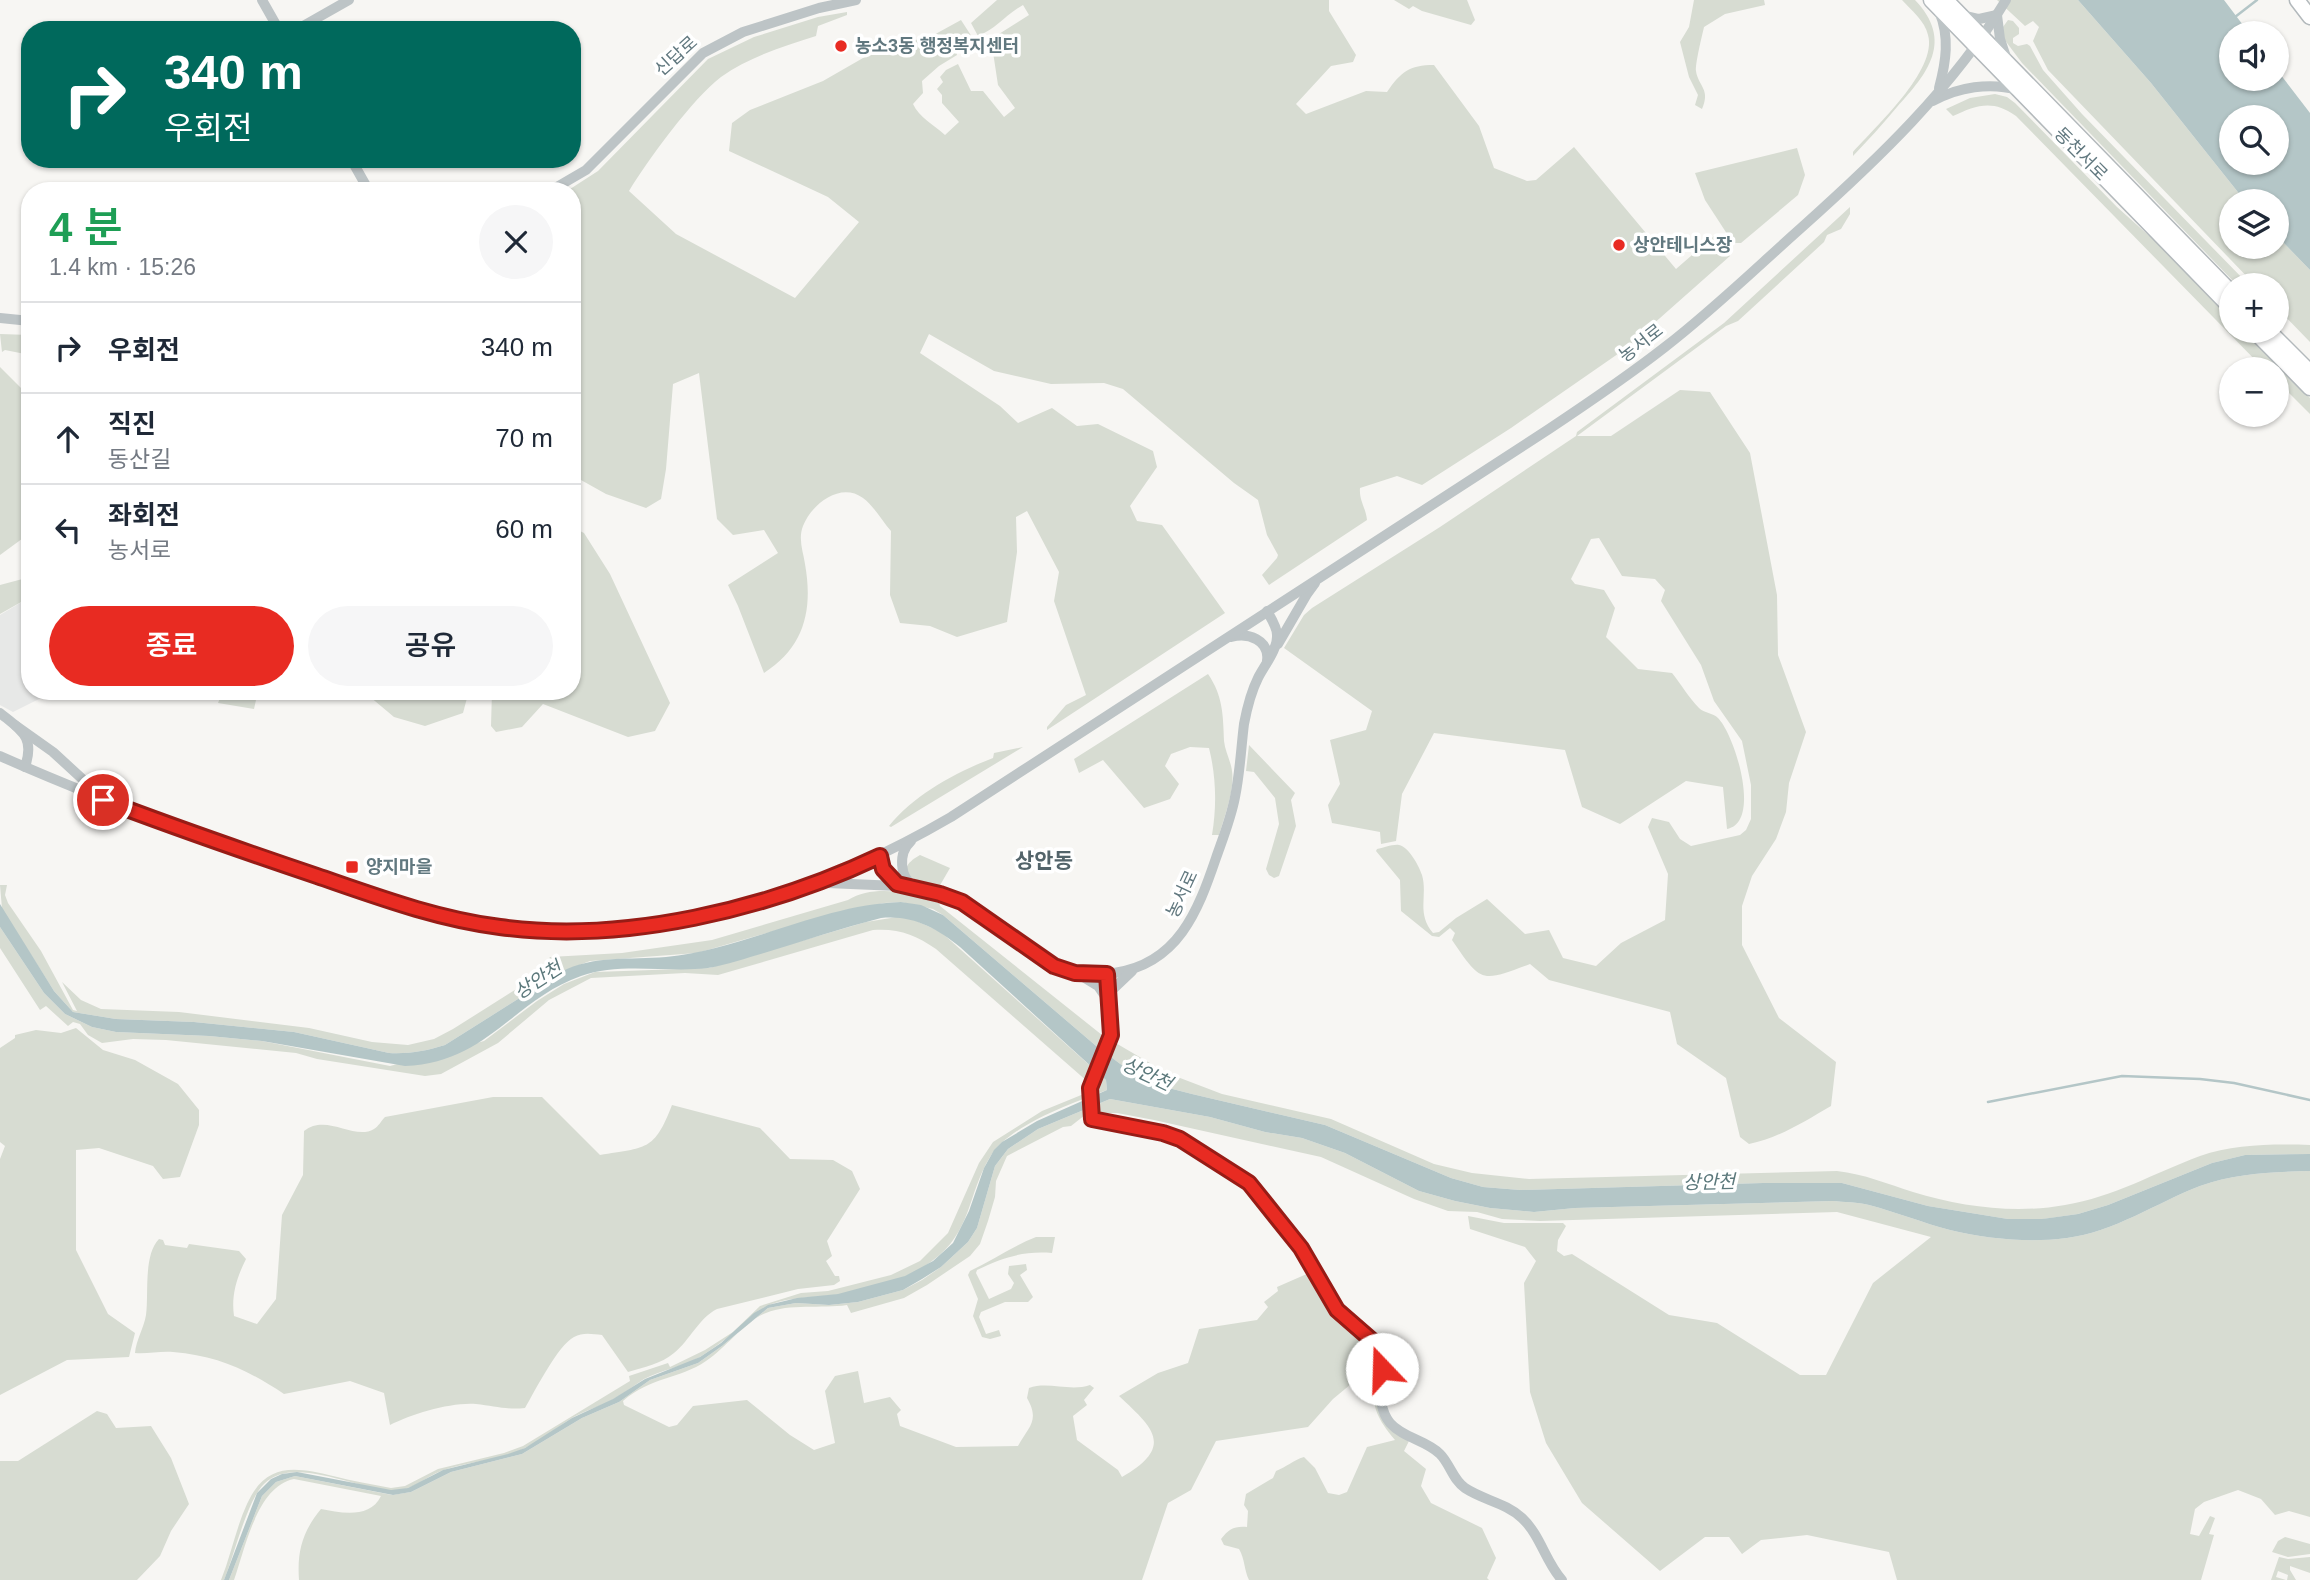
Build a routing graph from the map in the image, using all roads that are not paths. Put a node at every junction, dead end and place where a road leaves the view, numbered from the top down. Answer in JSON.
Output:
{"nodes":[{"id":1,"x":262,"y":0,"type":"edge"},
{"id":2,"x":349,"y":0,"type":"edge"},
{"id":3,"x":856,"y":0,"type":"edge"},
{"id":4,"x":2006,"y":0,"type":"edge"},
{"id":5,"x":2297,"y":0,"type":"edge"},
{"id":6,"x":1938,"y":2,"type":"edge"},
{"id":7,"x":1960,"y":13,"type":"junction"},
{"id":8,"x":1997,"y":15,"type":"junction"},
{"id":9,"x":2310,"y":17,"type":"edge"},
{"id":10,"x":274,"y":21,"type":"edge"},
{"id":11,"x":312,"y":21,"type":"edge"},
{"id":12,"x":1979,"y":41,"type":"junction"},
{"id":13,"x":2008,"y":63,"type":"junction"},
{"id":14,"x":2018,"y":90,"type":"junction"},
{"id":15,"x":1938,"y":92,"type":"junction"},
{"id":16,"x":1927,"y":104,"type":"junction"},
{"id":17,"x":565,"y":182,"type":"edge"},
{"id":18,"x":2219,"y":280,"type":"edge"},
{"id":19,"x":2219,"y":295,"type":"edge"},
{"id":20,"x":0,"y":318,"type":"edge"},
{"id":21,"x":21,"y":320,"type":"edge"},
{"id":22,"x":2266,"y":343,"type":"edge"},
{"id":23,"x":2281,"y":343,"type":"edge"},
{"id":24,"x":2310,"y":372,"type":"edge"},
{"id":25,"x":2310,"y":388,"type":"edge"},
{"id":26,"x":1330,"y":570,"type":"junction"},
{"id":27,"x":1267,"y":611,"type":"junction"},
{"id":28,"x":1224,"y":639,"type":"junction"},
{"id":29,"x":1267,"y":661,"type":"junction"},
{"id":30,"x":0,"y":713,"type":"edge"},
{"id":31,"x":15,"y":725,"type":"junction"},
{"id":32,"x":0,"y":756,"type":"edge"},
{"id":33,"x":25,"y":767,"type":"junction"},
{"id":34,"x":103,"y":800,"type":"junction"},
{"id":35,"x":914,"y":839,"type":"junction"},
{"id":36,"x":880,"y":856,"type":"junction"},
{"id":37,"x":814,"y":885,"type":"junction"},
{"id":38,"x":912,"y":887,"type":"junction"},
{"id":39,"x":1137,"y":967,"type":"junction"},
{"id":40,"x":1075,"y":973,"type":"junction"},
{"id":41,"x":1107,"y":974,"type":"junction"},
{"id":42,"x":1108,"y":1001,"type":"junction"},
{"id":43,"x":1562,"y":1580,"type":"edge"}],
"edges":[{"from":1,"to":10,"type":"street"},
{"from":2,"to":11,"type":"street"},
{"from":3,"to":17,"type":"street","name":"신답로"},
{"from":4,"to":8,"type":"street","name":"농서로"},
{"from":5,"to":9,"type":"main road"},
{"from":6,"to":7,"type":"main road","name":"동천서로"},
{"from":6,"to":12,"type":"main road","name":"동천서로"},
{"from":6,"to":15,"type":"street"},
{"from":7,"to":8,"type":"street"},
{"from":7,"to":12,"type":"main road","name":"동천서로"},
{"from":8,"to":12,"type":"street","name":"농서로"},
{"from":8,"to":13,"type":"street"},
{"from":12,"to":13,"type":"main road","name":"동천서로"},
{"from":12,"to":14,"type":"main road","name":"동천서로"},
{"from":12,"to":15,"type":"street","name":"농서로"},
{"from":13,"to":18,"type":"main road","name":"동천서로"},
{"from":14,"to":16,"type":"street"},
{"from":14,"to":19,"type":"main road","name":"동천서로"},
{"from":15,"to":16,"type":"street","name":"농서로"},
{"from":16,"to":26,"type":"street","name":"농서로"},
{"from":20,"to":21,"type":"street"},
{"from":22,"to":25,"type":"main road"},
{"from":23,"to":24,"type":"main road"},
{"from":26,"to":27,"type":"street","name":"농서로"},
{"from":26,"to":29,"type":"street"},
{"from":27,"to":28,"type":"street","name":"농서로"},
{"from":27,"to":29,"type":"street","name":"농서로"},
{"from":28,"to":29,"type":"street"},
{"from":28,"to":35,"type":"street","name":"농서로"},
{"from":29,"to":39,"type":"street","name":"농서로"},
{"from":30,"to":31,"type":"street"},
{"from":31,"to":33,"type":"street"},
{"from":31,"to":34,"type":"street"},
{"from":32,"to":33,"type":"street","name":"농서로"},
{"from":33,"to":34,"type":"street","name":"농서로"},
{"from":34,"to":37,"type":"street","name":"농서로"},
{"from":35,"to":36,"type":"street","name":"농서로"},
{"from":35,"to":38,"type":"street"},
{"from":36,"to":37,"type":"street","name":"농서로"},
{"from":36,"to":38,"type":"street","name":"농서로"},
{"from":37,"to":38,"type":"street"},
{"from":38,"to":40,"type":"street","name":"농서로"},
{"from":39,"to":41,"type":"street","name":"농서로"},
{"from":39,"to":42,"type":"street"},
{"from":40,"to":41,"type":"street","name":"농서로"},
{"from":40,"to":42,"type":"street"},
{"from":41,"to":42,"type":"street"},
{"from":42,"to":43,"type":"street"}]}
